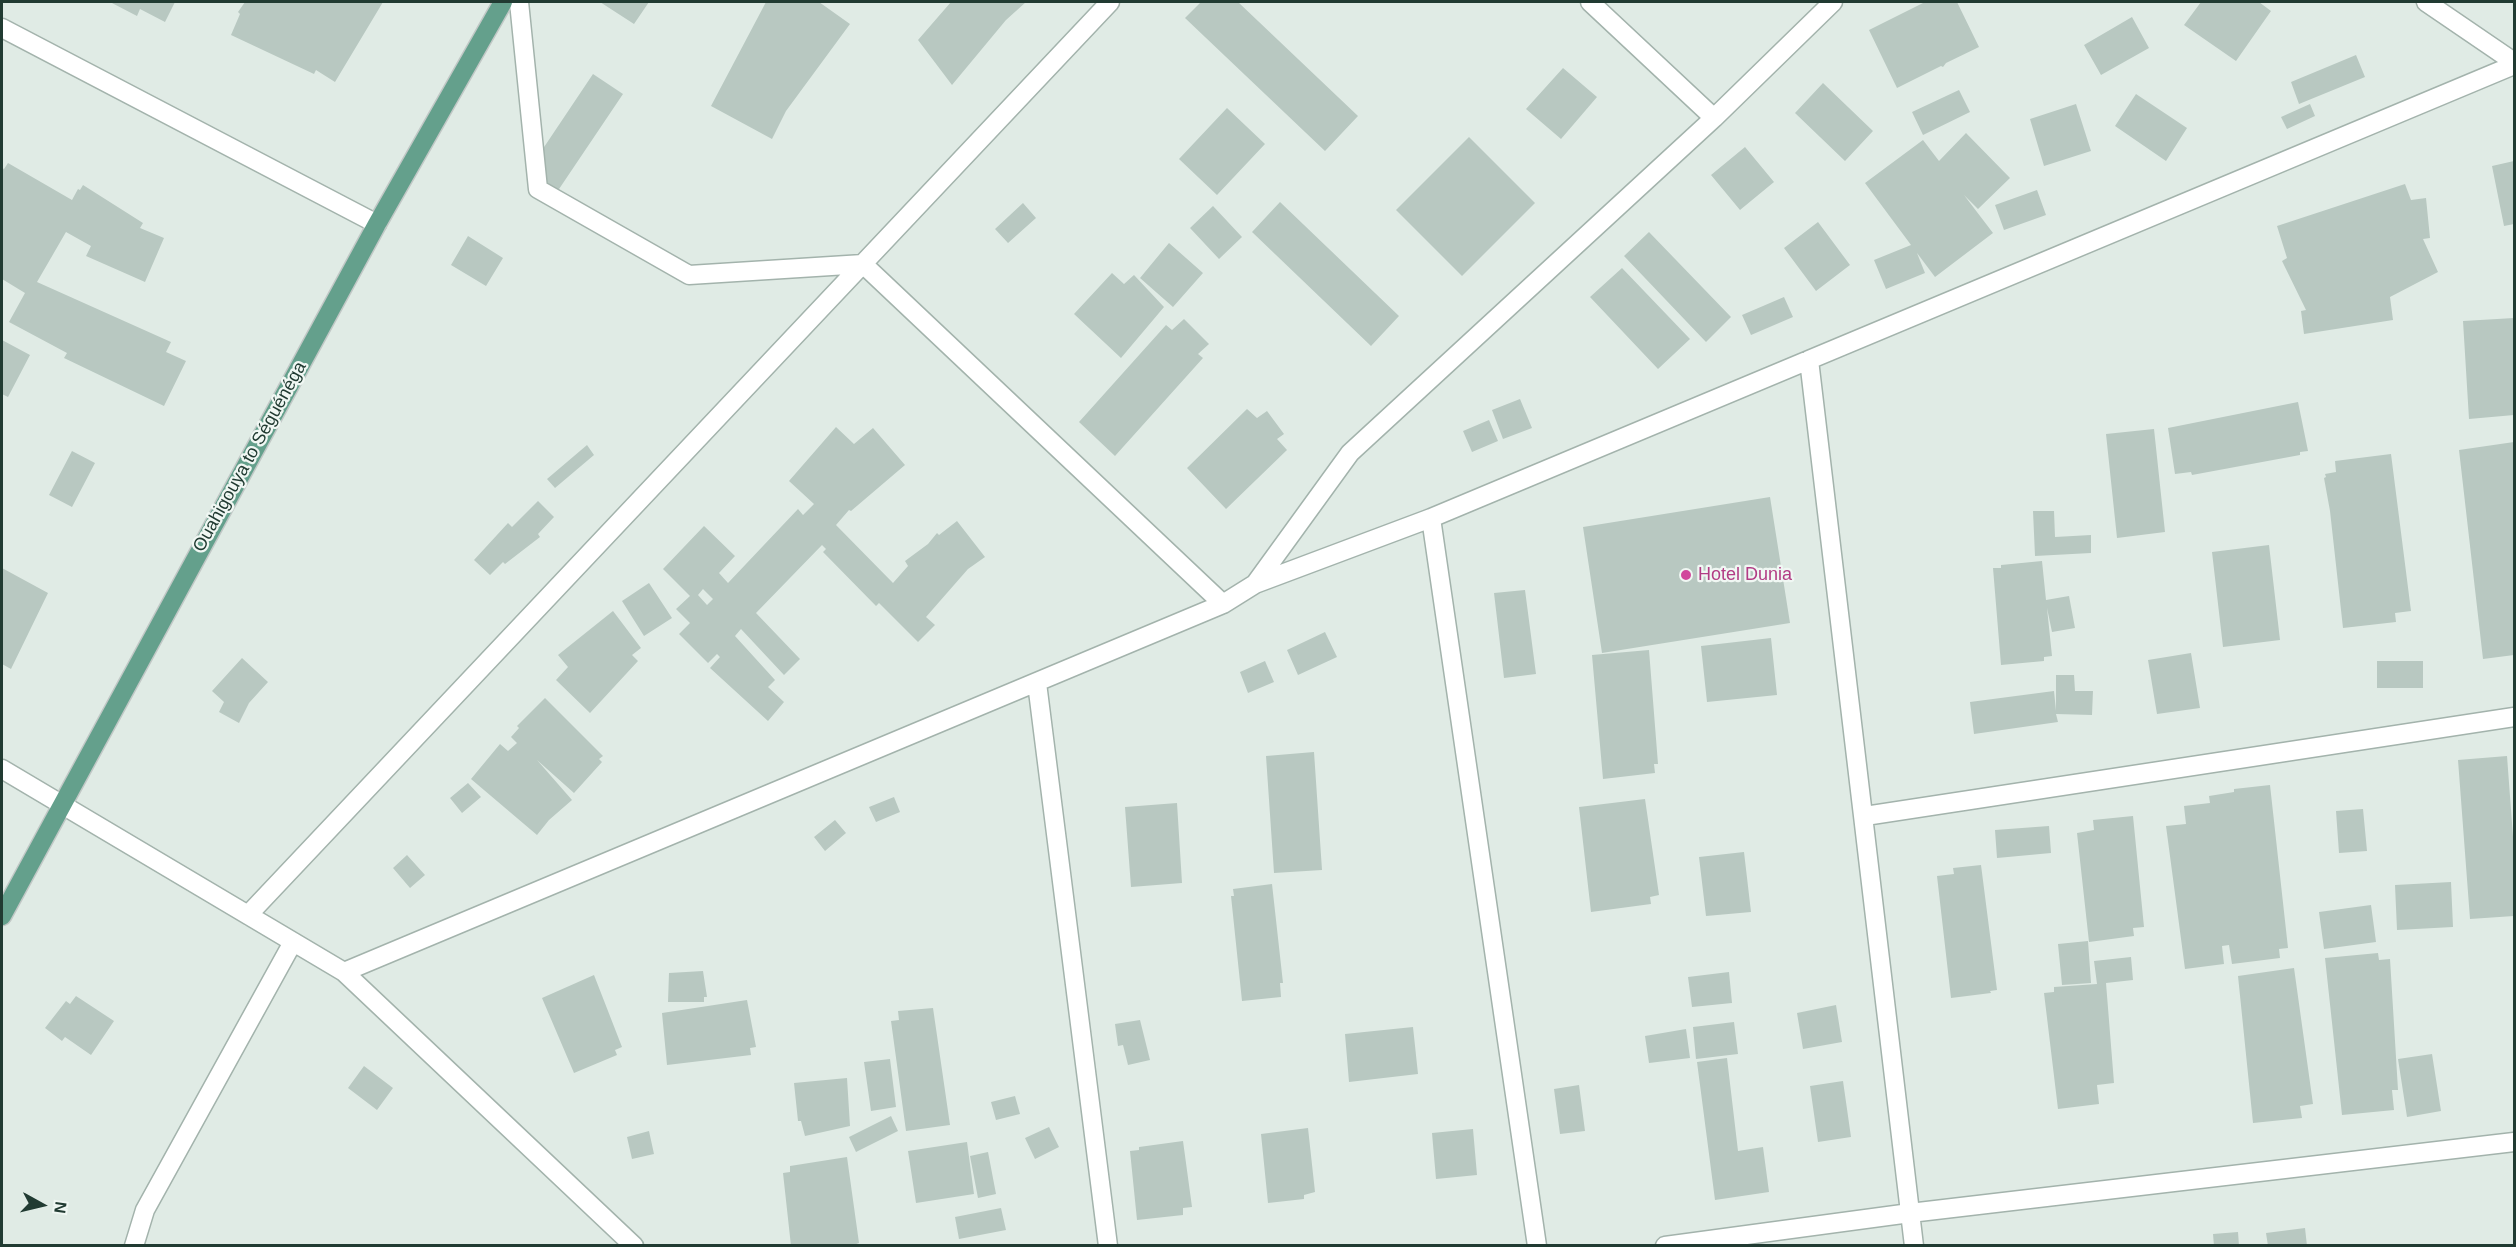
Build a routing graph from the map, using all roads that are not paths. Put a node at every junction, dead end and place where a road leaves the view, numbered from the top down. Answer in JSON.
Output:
{"nodes":[{"id":1,"x":502,"y":2,"type":"edge"},
{"id":2,"x":519,"y":2,"type":"edge"},
{"id":3,"x":1110,"y":2,"type":"edge"},
{"id":4,"x":1590,"y":2,"type":"edge"},
{"id":5,"x":1833,"y":2,"type":"edge"},
{"id":6,"x":2426,"y":2,"type":"edge"},
{"id":7,"x":2,"y":27,"type":"edge"},
{"id":8,"x":2514,"y":64,"type":"edge"},
{"id":9,"x":1714,"y":118,"type":"junction"},
{"id":10,"x":377,"y":224,"type":"junction"},
{"id":11,"x":863,"y":264,"type":"junction"},
{"id":12,"x":1809,"y":360,"type":"junction"},
{"id":13,"x":1431,"y":518,"type":"junction"},
{"id":14,"x":1256,"y":584,"type":"junction"},
{"id":15,"x":1222,"y":604,"type":"junction"},
{"id":16,"x":1037,"y":683,"type":"junction"},
{"id":17,"x":2514,"y":717,"type":"edge"},
{"id":18,"x":2,"y":768,"type":"edge"},
{"id":19,"x":61,"y":804,"type":"junction"},
{"id":20,"x":1865,"y":816,"type":"junction"},
{"id":21,"x":248,"y":915,"type":"junction"},
{"id":22,"x":2,"y":916,"type":"edge"},
{"id":23,"x":293,"y":942,"type":"junction"},
{"id":24,"x":344,"y":972,"type":"junction"},
{"id":25,"x":2514,"y":1142,"type":"edge"},
{"id":26,"x":1910,"y":1213,"type":"junction"},
{"id":27,"x":134,"y":1245,"type":"edge"},
{"id":28,"x":634,"y":1245,"type":"edge"},
{"id":29,"x":1108,"y":1245,"type":"edge"},
{"id":30,"x":1537,"y":1245,"type":"edge"},
{"id":31,"x":1665,"y":1245,"type":"edge"},
{"id":32,"x":1914,"y":1245,"type":"edge"}],
"edges":[{"from":1,"to":10,"type":"main road","name":"Ouahigouya to Séguénéga"},
{"from":2,"to":11,"type":"street"},
{"from":3,"to":11,"type":"street"},
{"from":4,"to":9,"type":"street"},
{"from":5,"to":9,"type":"street"},
{"from":6,"to":8,"type":"street"},
{"from":7,"to":10,"type":"street"},
{"from":8,"to":12,"type":"street"},
{"from":9,"to":14,"type":"street"},
{"from":10,"to":19,"type":"main road","name":"Ouahigouya to Séguénéga"},
{"from":11,"to":15,"type":"street"},
{"from":11,"to":21,"type":"street"},
{"from":12,"to":13,"type":"street"},
{"from":12,"to":20,"type":"street"},
{"from":13,"to":14,"type":"street"},
{"from":13,"to":30,"type":"street"},
{"from":14,"to":15,"type":"street"},
{"from":15,"to":16,"type":"street"},
{"from":16,"to":24,"type":"street"},
{"from":16,"to":29,"type":"street"},
{"from":17,"to":20,"type":"street"},
{"from":18,"to":19,"type":"street"},
{"from":19,"to":21,"type":"street"},
{"from":19,"to":22,"type":"main road","name":"Ouahigouya to Séguénéga"},
{"from":20,"to":26,"type":"street"},
{"from":21,"to":23,"type":"street"},
{"from":23,"to":24,"type":"street"},
{"from":23,"to":27,"type":"street"},
{"from":24,"to":28,"type":"street"},
{"from":25,"to":26,"type":"street"},
{"from":26,"to":31,"type":"street"},
{"from":26,"to":32,"type":"street"}]}
